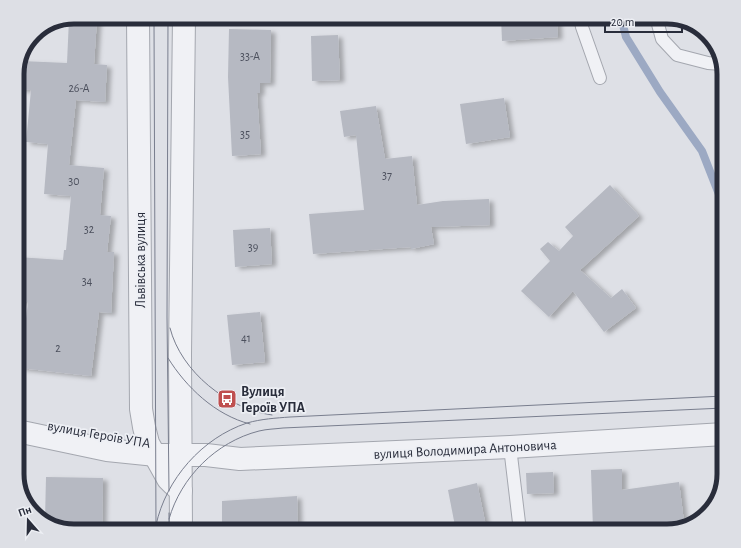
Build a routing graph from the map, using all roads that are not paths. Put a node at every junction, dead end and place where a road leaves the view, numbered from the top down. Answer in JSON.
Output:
{"nodes":[{"id":1,"x":138,"y":24,"type":"edge"},
{"id":2,"x":184,"y":24,"type":"edge"},
{"id":3,"x":581,"y":24,"type":"edge"},
{"id":4,"x":658,"y":24,"type":"edge"},
{"id":5,"x":716,"y":64,"type":"edge"},
{"id":6,"x":600,"y":78,"type":"dead end"},
{"id":7,"x":24,"y":420,"type":"edge"},
{"id":8,"x":24,"y":432,"type":"edge"},
{"id":9,"x":717,"y":434,"type":"edge"},
{"id":10,"x":510,"y":447,"type":"junction"},
{"id":11,"x":152,"y":449,"type":"junction"},
{"id":12,"x":181,"y":452,"type":"junction"},
{"id":13,"x":181,"y":491,"type":"junction"},
{"id":14,"x":181,"y":524,"type":"edge"},
{"id":15,"x":519,"y":524,"type":"edge"}],
"edges":[{"from":1,"to":11,"type":"street","name":"Львівська вулиця"},
{"from":2,"to":12,"type":"street"},
{"from":3,"to":6,"type":"lane"},
{"from":4,"to":5,"type":"lane"},
{"from":7,"to":11,"type":"street","name":"вулиця Героїв УПА"},
{"from":8,"to":11,"type":"street","name":"вулиця Героїв УПА"},
{"from":9,"to":10,"type":"street","name":"вулиця Володимира Антоновича"},
{"from":10,"to":12,"type":"street","name":"вулиця Володимира Антоновича"},
{"from":10,"to":15,"type":"lane"},
{"from":11,"to":12,"type":"street","name":"вулиця Героїв УПА"},
{"from":11,"to":13,"type":"street","name":"Львівська вулиця"},
{"from":12,"to":13,"type":"street"},
{"from":13,"to":14,"type":"street"}]}
